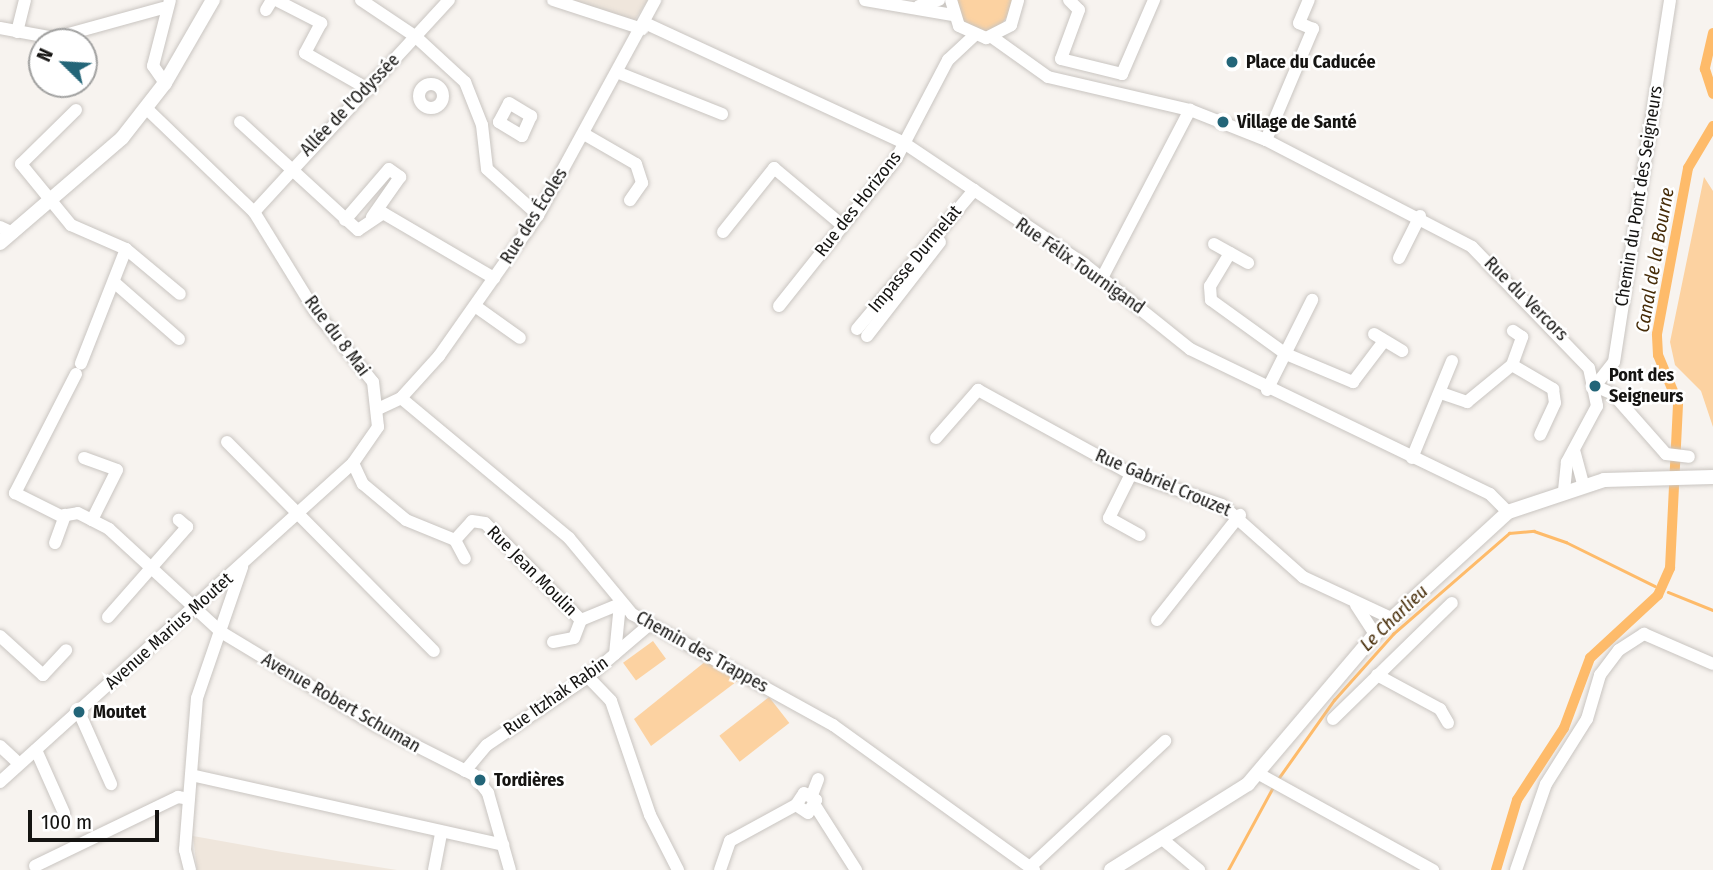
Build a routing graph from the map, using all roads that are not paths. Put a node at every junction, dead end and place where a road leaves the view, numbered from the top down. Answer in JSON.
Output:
{"nodes":[{"id":1,"x":25,"y":0,"type":"edge"},
{"id":2,"x":213,"y":0,"type":"edge"},
{"id":3,"x":361,"y":0,"type":"edge"},
{"id":4,"x":384,"y":0,"type":"edge"},
{"id":5,"x":449,"y":0,"type":"edge"},
{"id":6,"x":553,"y":0,"type":"edge"},
{"id":7,"x":655,"y":0,"type":"edge"},
{"id":8,"x":865,"y":0,"type":"edge"},
{"id":9,"x":939,"y":0,"type":"edge"},
{"id":10,"x":951,"y":0,"type":"edge"},
{"id":11,"x":1018,"y":0,"type":"edge"},
{"id":12,"x":1069,"y":0,"type":"edge"},
{"id":13,"x":1154,"y":0,"type":"edge"},
{"id":14,"x":1309,"y":0,"type":"edge"},
{"id":15,"x":1670,"y":0,"type":"edge"},
{"id":16,"x":271,"y":3,"type":"edge"},
{"id":17,"x":166,"y":4,"type":"edge"},
{"id":18,"x":912,"y":8,"type":"junction"},
{"id":19,"x":376,"y":12,"type":"junction"},
{"id":20,"x":956,"y":21,"type":"junction"},
{"id":21,"x":1011,"y":25,"type":"junction"},
{"id":22,"x":644,"y":27,"type":"junction"},
{"id":23,"x":0,"y":28,"type":"edge"},
{"id":24,"x":17,"y":32,"type":"junction"},
{"id":25,"x":974,"y":36,"type":"junction"},
{"id":26,"x":416,"y":37,"type":"junction"},
{"id":27,"x":992,"y":37,"type":"junction"},
{"id":28,"x":948,"y":60,"type":"junction"},
{"id":29,"x":1023,"y":62,"type":"junction"},
{"id":30,"x":454,"y":69,"type":"junction"},
{"id":31,"x":1092,"y":69,"type":"junction"},
{"id":32,"x":619,"y":73,"type":"junction"},
{"id":33,"x":165,"y":83,"type":"junction"},
{"id":34,"x":439,"y":88,"type":"dead end"},
{"id":35,"x":368,"y":89,"type":"junction"},
{"id":36,"x":1089,"y":89,"type":"junction"},
{"id":37,"x":147,"y":109,"type":"junction"},
{"id":38,"x":76,"y":110,"type":"dead end"},
{"id":39,"x":1191,"y":110,"type":"junction"},
{"id":40,"x":722,"y":114,"type":"dead end"},
{"id":41,"x":240,"y":122,"type":"dead end"},
{"id":42,"x":499,"y":122,"type":"dead end"},
{"id":43,"x":482,"y":125,"type":"junction"},
{"id":44,"x":584,"y":134,"type":"junction"},
{"id":45,"x":1266,"y":140,"type":"junction"},
{"id":46,"x":904,"y":143,"type":"junction"},
{"id":47,"x":287,"y":172,"type":"junction"},
{"id":48,"x":976,"y":192,"type":"junction"},
{"id":49,"x":630,"y":200,"type":"dead end"},
{"id":50,"x":51,"y":203,"type":"junction"},
{"id":51,"x":254,"y":212,"type":"junction"},
{"id":52,"x":538,"y":215,"type":"junction"},
{"id":53,"x":1420,"y":216,"type":"junction"},
{"id":54,"x":345,"y":220,"type":"junction"},
{"id":55,"x":366,"y":225,"type":"junction"},
{"id":56,"x":842,"y":225,"type":"junction"},
{"id":57,"x":7,"y":230,"type":"edge"},
{"id":58,"x":723,"y":232,"type":"dead end"},
{"id":59,"x":0,"y":243,"type":"edge"},
{"id":60,"x":1214,"y":244,"type":"dead end"},
{"id":61,"x":126,"y":249,"type":"junction"},
{"id":62,"x":1230,"y":253,"type":"junction"},
{"id":63,"x":1399,"y":258,"type":"dead end"},
{"id":64,"x":1248,"y":263,"type":"dead end"},
{"id":65,"x":494,"y":278,"type":"junction"},
{"id":66,"x":1102,"y":278,"type":"junction"},
{"id":67,"x":115,"y":283,"type":"junction"},
{"id":68,"x":180,"y":294,"type":"dead end"},
{"id":69,"x":1312,"y":300,"type":"dead end"},
{"id":70,"x":475,"y":306,"type":"junction"},
{"id":71,"x":779,"y":306,"type":"dead end"},
{"id":72,"x":1513,"y":331,"type":"dead end"},
{"id":73,"x":862,"y":332,"type":"dead end"},
{"id":74,"x":520,"y":338,"type":"dead end"},
{"id":75,"x":179,"y":339,"type":"dead end"},
{"id":76,"x":1402,"y":351,"type":"dead end"},
{"id":77,"x":1286,"y":354,"type":"junction"},
{"id":78,"x":1452,"y":361,"type":"dead end"},
{"id":79,"x":1512,"y":365,"type":"junction"},
{"id":80,"x":1595,"y":386,"type":"junction"},
{"id":81,"x":1267,"y":390,"type":"junction"},
{"id":82,"x":1441,"y":393,"type":"junction"},
{"id":83,"x":401,"y":398,"type":"junction"},
{"id":84,"x":380,"y":408,"type":"junction"},
{"id":85,"x":1541,"y":435,"type":"dead end"},
{"id":86,"x":936,"y":438,"type":"dead end"},
{"id":87,"x":227,"y":442,"type":"dead end"},
{"id":88,"x":1574,"y":449,"type":"junction"},
{"id":89,"x":1689,"y":457,"type":"dead end"},
{"id":90,"x":84,"y":458,"type":"dead end"},
{"id":91,"x":1412,"y":458,"type":"junction"},
{"id":92,"x":353,"y":463,"type":"junction"},
{"id":93,"x":1131,"y":474,"type":"junction"},
{"id":94,"x":1713,"y":477,"type":"edge"},
{"id":95,"x":1583,"y":484,"type":"junction"},
{"id":96,"x":1564,"y":489,"type":"junction"},
{"id":97,"x":1508,"y":512,"type":"junction"},
{"id":98,"x":299,"y":513,"type":"junction"},
{"id":99,"x":65,"y":515,"type":"junction"},
{"id":100,"x":1240,"y":515,"type":"junction"},
{"id":101,"x":92,"y":520,"type":"junction"},
{"id":102,"x":179,"y":520,"type":"dead end"},
{"id":103,"x":1140,"y":535,"type":"dead end"},
{"id":104,"x":455,"y":540,"type":"junction"},
{"id":105,"x":55,"y":543,"type":"dead end"},
{"id":106,"x":465,"y":559,"type":"dead end"},
{"id":107,"x":244,"y":563,"type":"junction"},
{"id":108,"x":153,"y":570,"type":"junction"},
{"id":109,"x":1452,"y":603,"type":"dead end"},
{"id":110,"x":620,"y":604,"type":"junction"},
{"id":111,"x":1356,"y":605,"type":"junction"},
{"id":112,"x":195,"y":610,"type":"junction"},
{"id":113,"x":108,"y":617,"type":"dead end"},
{"id":114,"x":1391,"y":618,"type":"junction"},
{"id":115,"x":581,"y":620,"type":"junction"},
{"id":116,"x":1157,"y":620,"type":"dead end"},
{"id":117,"x":650,"y":624,"type":"junction"},
{"id":118,"x":221,"y":632,"type":"junction"},
{"id":119,"x":1375,"y":634,"type":"junction"},
{"id":120,"x":0,"y":636,"type":"edge"},
{"id":121,"x":552,"y":642,"type":"dead end"},
{"id":122,"x":66,"y":650,"type":"dead end"},
{"id":123,"x":434,"y":651,"type":"dead end"},
{"id":124,"x":615,"y":654,"type":"junction"},
{"id":125,"x":1713,"y":664,"type":"edge"},
{"id":126,"x":1377,"y":675,"type":"junction"},
{"id":127,"x":588,"y":677,"type":"junction"},
{"id":128,"x":1345,"y":687,"type":"junction"},
{"id":129,"x":79,"y":712,"type":"junction"},
{"id":130,"x":1333,"y":719,"type":"dead end"},
{"id":131,"x":1448,"y":723,"type":"dead end"},
{"id":132,"x":1165,"y":741,"type":"dead end"},
{"id":133,"x":0,"y":746,"type":"edge"},
{"id":134,"x":36,"y":750,"type":"junction"},
{"id":135,"x":19,"y":764,"type":"junction"},
{"id":136,"x":465,"y":771,"type":"junction"},
{"id":137,"x":1259,"y":774,"type":"junction"},
{"id":138,"x":191,"y":775,"type":"junction"},
{"id":139,"x":818,"y":779,"type":"dead end"},
{"id":140,"x":0,"y":782,"type":"edge"},
{"id":141,"x":111,"y":784,"type":"dead end"},
{"id":142,"x":188,"y":799,"type":"junction"},
{"id":143,"x":814,"y":801,"type":"junction"},
{"id":144,"x":64,"y":813,"type":"dead end"},
{"id":145,"x":441,"y":834,"type":"junction"},
{"id":146,"x":1161,"y":838,"type":"junction"},
{"id":147,"x":503,"y":845,"type":"junction"},
{"id":148,"x":35,"y":866,"type":"dead end"},
{"id":149,"x":1032,"y":869,"type":"edge"},
{"id":150,"x":190,"y":870,"type":"edge"},
{"id":151,"x":435,"y":870,"type":"edge"},
{"id":152,"x":510,"y":870,"type":"edge"},
{"id":153,"x":678,"y":870,"type":"edge"},
{"id":154,"x":720,"y":870,"type":"edge"},
{"id":155,"x":856,"y":870,"type":"edge"},
{"id":156,"x":1111,"y":870,"type":"edge"},
{"id":157,"x":1199,"y":870,"type":"edge"},
{"id":158,"x":1433,"y":870,"type":"edge"},
{"id":159,"x":1516,"y":870,"type":"edge"}],
"edges":[{"from":1,"to":24,"type":"street"},
{"from":2,"to":33,"type":"main road"},
{"from":3,"to":19,"type":"street"},
{"from":4,"to":19,"type":"street"},
{"from":5,"to":26,"type":"street","name":"Allée de l'Odyssée"},
{"from":6,"to":22,"type":"street","name":"Rue Félix Tournigand"},
{"from":7,"to":22,"type":"street","name":"Rue des Écoles"},
{"from":8,"to":18,"type":"street"},
{"from":9,"to":18,"type":"street"},
{"from":10,"to":20,"type":"street"},
{"from":11,"to":21,"type":"street"},
{"from":12,"to":31,"type":"street"},
{"from":13,"to":31,"type":"street"},
{"from":14,"to":45,"type":"street"},
{"from":15,"to":80,"type":"street","name":"Chemin du Pont des Seigneurs"},
{"from":16,"to":35,"type":"street"},
{"from":17,"to":24,"type":"street"},
{"from":17,"to":33,"type":"street"},
{"from":18,"to":20,"type":"street"},
{"from":19,"to":26,"type":"street"},
{"from":20,"to":25,"type":"street"},
{"from":20,"to":28,"type":"street","name":"Rue des Horizons"},
{"from":21,"to":27,"type":"street"},
{"from":21,"to":29,"type":"street"},
{"from":22,"to":32,"type":"street","name":"Rue des Écoles"},
{"from":22,"to":46,"type":"street","name":"Rue Félix Tournigand"},
{"from":23,"to":24,"type":"street"},
{"from":25,"to":27,"type":"street"},
{"from":25,"to":28,"type":"street","name":"Rue des Horizons"},
{"from":26,"to":30,"type":"street"},
{"from":26,"to":35,"type":"street","name":"Allée de l'Odyssée"},
{"from":27,"to":29,"type":"street","name":"Rue du Vercors"},
{"from":28,"to":46,"type":"street","name":"Rue des Horizons"},
{"from":29,"to":36,"type":"street","name":"Rue du Vercors"},
{"from":30,"to":34,"type":"street"},
{"from":30,"to":43,"type":"street"},
{"from":31,"to":36,"type":"street"},
{"from":32,"to":40,"type":"street"},
{"from":32,"to":44,"type":"street","name":"Rue des Écoles"},
{"from":33,"to":37,"type":"main road"},
{"from":35,"to":47,"type":"street","name":"Allée de l'Odyssée"},
{"from":36,"to":39,"type":"street","name":"Rue du Vercors"},
{"from":37,"to":50,"type":"main road"},
{"from":37,"to":51,"type":"street","name":"Rue du 8 Mai"},
{"from":38,"to":50,"type":"street"},
{"from":39,"to":45,"type":"street","name":"Rue du Vercors"},
{"from":39,"to":66,"type":"street"},
{"from":41,"to":47,"type":"street"},
{"from":42,"to":43,"type":"street"},
{"from":43,"to":52,"type":"street"},
{"from":44,"to":49,"type":"street"},
{"from":44,"to":52,"type":"street","name":"Rue des Écoles"},
{"from":45,"to":53,"type":"street","name":"Rue du Vercors"},
{"from":46,"to":48,"type":"street","name":"Rue Félix Tournigand"},
{"from":46,"to":56,"type":"street","name":"Rue des Horizons"},
{"from":47,"to":51,"type":"street","name":"Allée de l'Odyssée"},
{"from":47,"to":54,"type":"street"},
{"from":48,"to":66,"type":"street","name":"Rue Félix Tournigand"},
{"from":48,"to":73,"type":"street","name":"Impasse Durmelat"},
{"from":50,"to":57,"type":"main road"},
{"from":50,"to":61,"type":"street"},
{"from":51,"to":84,"type":"street","name":"Rue du 8 Mai"},
{"from":52,"to":65,"type":"street","name":"Rue des Écoles"},
{"from":53,"to":63,"type":"street"},
{"from":53,"to":80,"type":"street","name":"Rue du Vercors"},
{"from":54,"to":55,"type":"street"},
{"from":54,"to":55,"type":"street"},
{"from":55,"to":65,"type":"street"},
{"from":56,"to":58,"type":"street"},
{"from":56,"to":71,"type":"street","name":"Rue des Horizons"},
{"from":57,"to":59,"type":"main road"},
{"from":60,"to":62,"type":"street"},
{"from":61,"to":67,"type":"street"},
{"from":61,"to":68,"type":"street"},
{"from":62,"to":64,"type":"street"},
{"from":62,"to":77,"type":"street"},
{"from":65,"to":70,"type":"street","name":"Rue des Écoles"},
{"from":66,"to":81,"type":"street","name":"Rue Félix Tournigand"},
{"from":67,"to":75,"type":"street"},
{"from":67,"to":99,"type":"street"},
{"from":69,"to":77,"type":"street"},
{"from":70,"to":74,"type":"street"},
{"from":70,"to":83,"type":"street","name":"Rue des Écoles"},
{"from":72,"to":79,"type":"street"},
{"from":76,"to":77,"type":"street"},
{"from":77,"to":81,"type":"street"},
{"from":78,"to":82,"type":"street"},
{"from":79,"to":82,"type":"street"},
{"from":79,"to":85,"type":"street"},
{"from":80,"to":88,"type":"street"},
{"from":80,"to":89,"type":"street"},
{"from":81,"to":91,"type":"street","name":"Rue Félix Tournigand"},
{"from":82,"to":91,"type":"street"},
{"from":83,"to":84,"type":"street","name":"Rue des Écoles"},
{"from":83,"to":110,"type":"street","name":"Chemin des Trappes"},
{"from":84,"to":92,"type":"street"},
{"from":86,"to":93,"type":"street","name":"Rue Gabriel Crouzet"},
{"from":87,"to":98,"type":"street"},
{"from":88,"to":95,"type":"street"},
{"from":88,"to":96,"type":"street"},
{"from":90,"to":101,"type":"street"},
{"from":91,"to":97,"type":"street","name":"Rue Félix Tournigand"},
{"from":92,"to":98,"type":"street"},
{"from":92,"to":104,"type":"street"},
{"from":93,"to":100,"type":"street","name":"Rue Gabriel Crouzet"},
{"from":93,"to":103,"type":"street"},
{"from":94,"to":95,"type":"main road"},
{"from":95,"to":96,"type":"main road"},
{"from":96,"to":97,"type":"main road"},
{"from":97,"to":114,"type":"main road"},
{"from":98,"to":107,"type":"street"},
{"from":98,"to":123,"type":"street"},
{"from":99,"to":101,"type":"street"},
{"from":99,"to":105,"type":"street"},
{"from":100,"to":111,"type":"street","name":"Rue Gabriel Crouzet"},
{"from":100,"to":116,"type":"street"},
{"from":101,"to":108,"type":"street","name":"Avenue Robert Schuman"},
{"from":102,"to":108,"type":"street"},
{"from":104,"to":106,"type":"street"},
{"from":104,"to":115,"type":"street","name":"Rue Jean Moulin"},
{"from":107,"to":112,"type":"street","name":"Avenue Marius Moutet"},
{"from":107,"to":118,"type":"street"},
{"from":108,"to":112,"type":"street","name":"Avenue Robert Schuman"},
{"from":108,"to":113,"type":"street"},
{"from":109,"to":126,"type":"street"},
{"from":110,"to":115,"type":"street"},
{"from":110,"to":117,"type":"street","name":"Chemin des Trappes"},
{"from":110,"to":124,"type":"street"},
{"from":111,"to":114,"type":"street","name":"Rue Gabriel Crouzet"},
{"from":111,"to":119,"type":"street","name":"Rue Gabriel Crouzet"},
{"from":112,"to":118,"type":"street","name":"Avenue Robert Schuman"},
{"from":112,"to":129,"type":"street","name":"Avenue Marius Moutet"},
{"from":114,"to":119,"type":"main road"},
{"from":115,"to":121,"type":"street"},
{"from":117,"to":124,"type":"street","name":"Rue Itzhak Rabin"},
{"from":117,"to":149,"type":"street","name":"Chemin des Trappes"},
{"from":118,"to":136,"type":"street","name":"Avenue Robert Schuman"},
{"from":118,"to":138,"type":"street"},
{"from":119,"to":128,"type":"main road"},
{"from":120,"to":122,"type":"street"},
{"from":124,"to":127,"type":"street","name":"Rue Itzhak Rabin"},
{"from":125,"to":159,"type":"street"},
{"from":126,"to":128,"type":"street"},
{"from":126,"to":131,"type":"street"},
{"from":127,"to":136,"type":"street","name":"Rue Itzhak Rabin"},
{"from":127,"to":153,"type":"street"},
{"from":128,"to":130,"type":"street"},
{"from":128,"to":137,"type":"main road"},
{"from":129,"to":134,"type":"street","name":"Avenue Marius Moutet"},
{"from":129,"to":141,"type":"street"},
{"from":132,"to":149,"type":"street"},
{"from":133,"to":135,"type":"street"},
{"from":134,"to":135,"type":"street","name":"Avenue Marius Moutet"},
{"from":134,"to":144,"type":"street"},
{"from":135,"to":140,"type":"street","name":"Avenue Marius Moutet"},
{"from":136,"to":147,"type":"street","name":"Avenue Robert Schuman"},
{"from":137,"to":146,"type":"main road"},
{"from":137,"to":158,"type":"street"},
{"from":138,"to":142,"type":"street"},
{"from":138,"to":145,"type":"street"},
{"from":139,"to":143,"type":"street"},
{"from":142,"to":148,"type":"street"},
{"from":142,"to":150,"type":"street"},
{"from":143,"to":154,"type":"street"},
{"from":143,"to":155,"type":"street"},
{"from":145,"to":147,"type":"street"},
{"from":145,"to":151,"type":"street"},
{"from":146,"to":156,"type":"main road"},
{"from":146,"to":157,"type":"street"},
{"from":147,"to":152,"type":"street"}]}
